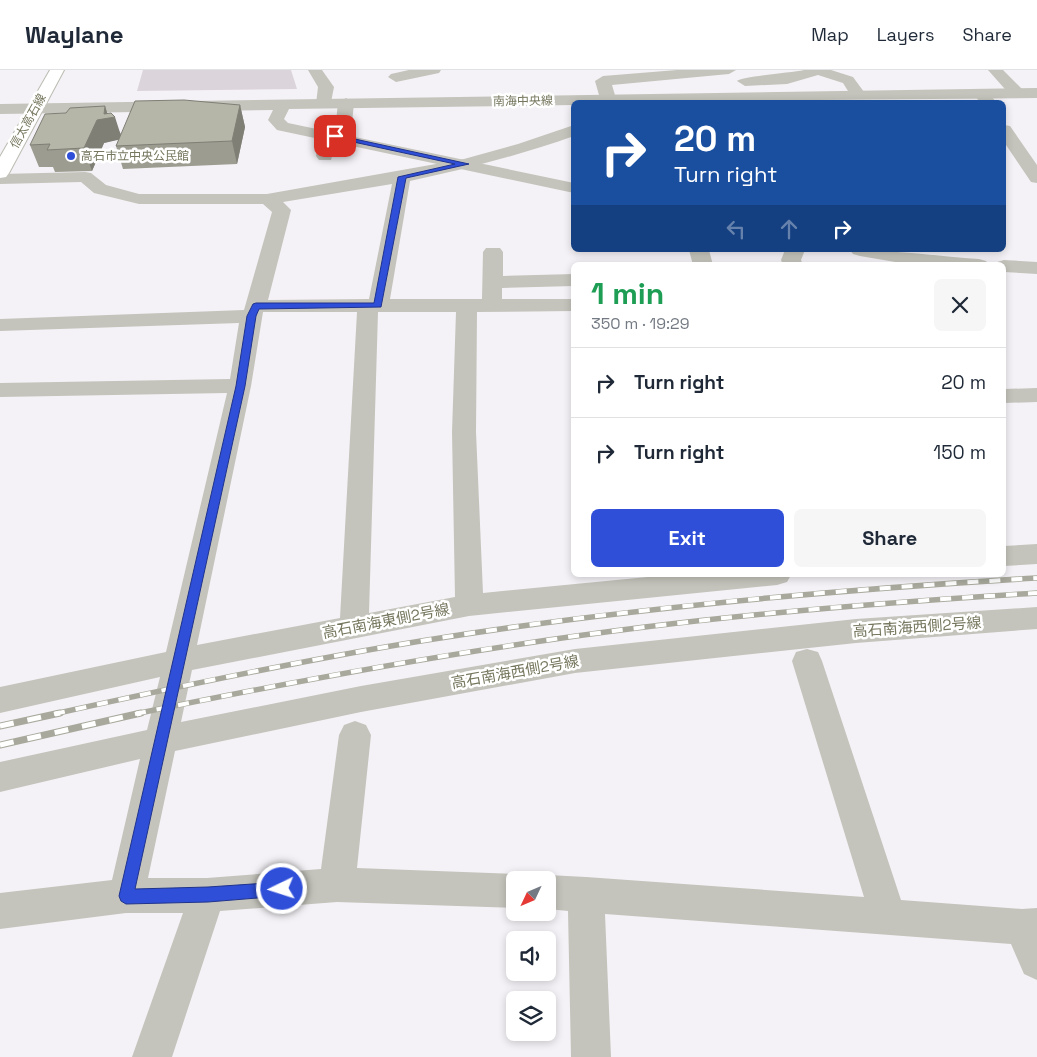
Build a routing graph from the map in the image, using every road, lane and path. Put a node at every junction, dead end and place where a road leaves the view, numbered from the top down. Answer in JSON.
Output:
{"nodes":[{"id":1,"x":57,"y":70,"type":"edge"},
{"id":2,"x":315,"y":70,"type":"edge"},
{"id":3,"x":434,"y":70,"type":"edge"},
{"id":4,"x":731,"y":70,"type":"edge"},
{"id":5,"x":820,"y":70,"type":"edge"},
{"id":6,"x":995,"y":70,"type":"edge"},
{"id":7,"x":393,"y":74,"type":"edge"},
{"id":8,"x":745,"y":81,"type":"junction"},
{"id":9,"x":1037,"y":93,"type":"edge"},
{"id":10,"x":1018,"y":94,"type":"junction"},
{"id":11,"x":859,"y":96,"type":"junction"},
{"id":12,"x":752,"y":97,"type":"junction"},
{"id":13,"x":984,"y":98,"type":"edge"},
{"id":14,"x":609,"y":100,"type":"edge"},
{"id":15,"x":645,"y":100,"type":"edge"},
{"id":16,"x":571,"y":101,"type":"edge"},
{"id":17,"x":346,"y":103,"type":"junction"},
{"id":18,"x":401,"y":103,"type":"junction"},
{"id":19,"x":283,"y":104,"type":"junction"},
{"id":20,"x":324,"y":104,"type":"junction"},
{"id":21,"x":35,"y":108,"type":"junction"},
{"id":22,"x":4,"y":109,"type":"edge"},
{"id":23,"x":571,"y":131,"type":"edge"},
{"id":24,"x":1006,"y":133,"type":"edge"},
{"id":25,"x":335,"y":136,"type":"junction"},
{"id":26,"x":324,"y":156,"type":"dead end"},
{"id":27,"x":466,"y":164,"type":"junction"},
{"id":28,"x":1013,"y":168,"type":"dead end"},
{"id":29,"x":0,"y":173,"type":"edge"},
{"id":30,"x":1034,"y":173,"type":"edge"},
{"id":31,"x":402,"y":177,"type":"junction"},
{"id":32,"x":0,"y":179,"type":"edge"},
{"id":33,"x":571,"y":187,"type":"edge"},
{"id":34,"x":267,"y":199,"type":"junction"},
{"id":35,"x":493,"y":252,"type":"dead end"},
{"id":36,"x":870,"y":252,"type":"edge"},
{"id":37,"x":921,"y":262,"type":"edge"},
{"id":38,"x":1006,"y":266,"type":"edge"},
{"id":39,"x":1037,"y":268,"type":"edge"},
{"id":40,"x":571,"y":280,"type":"edge"},
{"id":41,"x":492,"y":282,"type":"junction"},
{"id":42,"x":492,"y":305,"type":"junction"},
{"id":43,"x":571,"y":305,"type":"edge"},
{"id":44,"x":373,"y":306,"type":"junction"},
{"id":45,"x":467,"y":306,"type":"junction"},
{"id":46,"x":254,"y":311,"type":"junction"},
{"id":47,"x":0,"y":325,"type":"edge"},
{"id":48,"x":240,"y":386,"type":"junction"},
{"id":49,"x":0,"y":390,"type":"edge"},
{"id":50,"x":1037,"y":395,"type":"edge"},
{"id":51,"x":1006,"y":396,"type":"edge"},
{"id":52,"x":1037,"y":554,"type":"edge"},
{"id":53,"x":1006,"y":556,"type":"edge"},
{"id":54,"x":739,"y":577,"type":"edge"},
{"id":55,"x":624,"y":583,"type":"edge"},
{"id":56,"x":469,"y":605,"type":"junction"},
{"id":57,"x":1037,"y":618,"type":"edge"},
{"id":58,"x":354,"y":627,"type":"junction"},
{"id":59,"x":179,"y":661,"type":"junction"},
{"id":60,"x":807,"y":661,"type":"dead end"},
{"id":61,"x":0,"y":700,"type":"edge"},
{"id":62,"x":356,"y":735,"type":"dead end"},
{"id":63,"x":161,"y":740,"type":"junction"},
{"id":64,"x":0,"y":777,"type":"edge"},
{"id":65,"x":338,"y":885,"type":"junction"},
{"id":66,"x":506,"y":891,"type":"edge"},
{"id":67,"x":556,"y":892,"type":"edge"},
{"id":68,"x":208,"y":894,"type":"junction"},
{"id":69,"x":586,"y":894,"type":"junction"},
{"id":70,"x":126,"y":896,"type":"junction"},
{"id":71,"x":0,"y":911,"type":"edge"},
{"id":72,"x":888,"y":917,"type":"junction"},
{"id":73,"x":1030,"y":926,"type":"edge"},
{"id":74,"x":1037,"y":961,"type":"edge"},
{"id":75,"x":152,"y":1057,"type":"edge"},
{"id":76,"x":591,"y":1057,"type":"edge"}],
"edges":[{"from":1,"to":21,"type":"main road","name":"信太高石線"},
{"from":2,"to":20,"type":"street"},
{"from":3,"to":7,"type":"street"},
{"from":4,"to":8,"type":"street"},
{"from":4,"to":14,"type":"street"},
{"from":5,"to":8,"type":"street"},
{"from":5,"to":11,"type":"street"},
{"from":6,"to":10,"type":"street"},
{"from":7,"to":18,"type":"street"},
{"from":8,"to":12,"type":"street"},
{"from":9,"to":10,"type":"street","name":"南海中央線"},
{"from":10,"to":13,"type":"street","name":"南海中央線"},
{"from":11,"to":12,"type":"street","name":"南海中央線"},
{"from":11,"to":13,"type":"street","name":"南海中央線"},
{"from":12,"to":15,"type":"street","name":"南海中央線"},
{"from":16,"to":18,"type":"street","name":"南海中央線"},
{"from":17,"to":18,"type":"street","name":"南海中央線"},
{"from":17,"to":20,"type":"street","name":"南海中央線"},
{"from":17,"to":25,"type":"street"},
{"from":19,"to":20,"type":"street","name":"南海中央線"},
{"from":19,"to":21,"type":"street","name":"南海中央線"},
{"from":19,"to":25,"type":"street"},
{"from":21,"to":22,"type":"street","name":"南海中央線"},
{"from":21,"to":29,"type":"main road","name":"信太高石線"},
{"from":23,"to":27,"type":"street"},
{"from":24,"to":30,"type":"street"},
{"from":25,"to":26,"type":"street"},
{"from":25,"to":27,"type":"street"},
{"from":27,"to":31,"type":"street"},
{"from":27,"to":33,"type":"street"},
{"from":28,"to":30,"type":"street"},
{"from":31,"to":34,"type":"street"},
{"from":31,"to":44,"type":"street"},
{"from":32,"to":34,"type":"street"},
{"from":34,"to":46,"type":"street"},
{"from":35,"to":41,"type":"street"},
{"from":36,"to":37,"type":"street"},
{"from":38,"to":39,"type":"street"},
{"from":40,"to":41,"type":"street"},
{"from":41,"to":42,"type":"street"},
{"from":42,"to":43,"type":"street"},
{"from":42,"to":45,"type":"street"},
{"from":44,"to":45,"type":"street"},
{"from":44,"to":46,"type":"street"},
{"from":44,"to":58,"type":"street"},
{"from":45,"to":56,"type":"street"},
{"from":46,"to":47,"type":"street"},
{"from":46,"to":48,"type":"street"},
{"from":48,"to":49,"type":"street"},
{"from":48,"to":59,"type":"street"},
{"from":50,"to":51,"type":"street"},
{"from":52,"to":53,"type":"street"},
{"from":54,"to":55,"type":"street","name":"高石南海東側2号線"},
{"from":55,"to":56,"type":"street","name":"高石南海東側2号線"},
{"from":56,"to":58,"type":"street","name":"高石南海東側2号線"},
{"from":57,"to":63,"type":"street","name":"高石南海西側2号線"},
{"from":58,"to":59,"type":"street","name":"高石南海東側2号線"},
{"from":59,"to":61,"type":"street","name":"高石南海東側2号線"},
{"from":59,"to":63,"type":"street"},
{"from":60,"to":72,"type":"street"},
{"from":62,"to":65,"type":"street"},
{"from":63,"to":64,"type":"street","name":"高石南海西側2号線"},
{"from":63,"to":70,"type":"street"},
{"from":65,"to":66,"type":"street"},
{"from":65,"to":68,"type":"street"},
{"from":67,"to":69,"type":"street"},
{"from":68,"to":70,"type":"street"},
{"from":68,"to":75,"type":"street"},
{"from":69,"to":72,"type":"street"},
{"from":69,"to":76,"type":"street"},
{"from":70,"to":71,"type":"street"},
{"from":72,"to":73,"type":"street"},
{"from":73,"to":74,"type":"street"}]}
